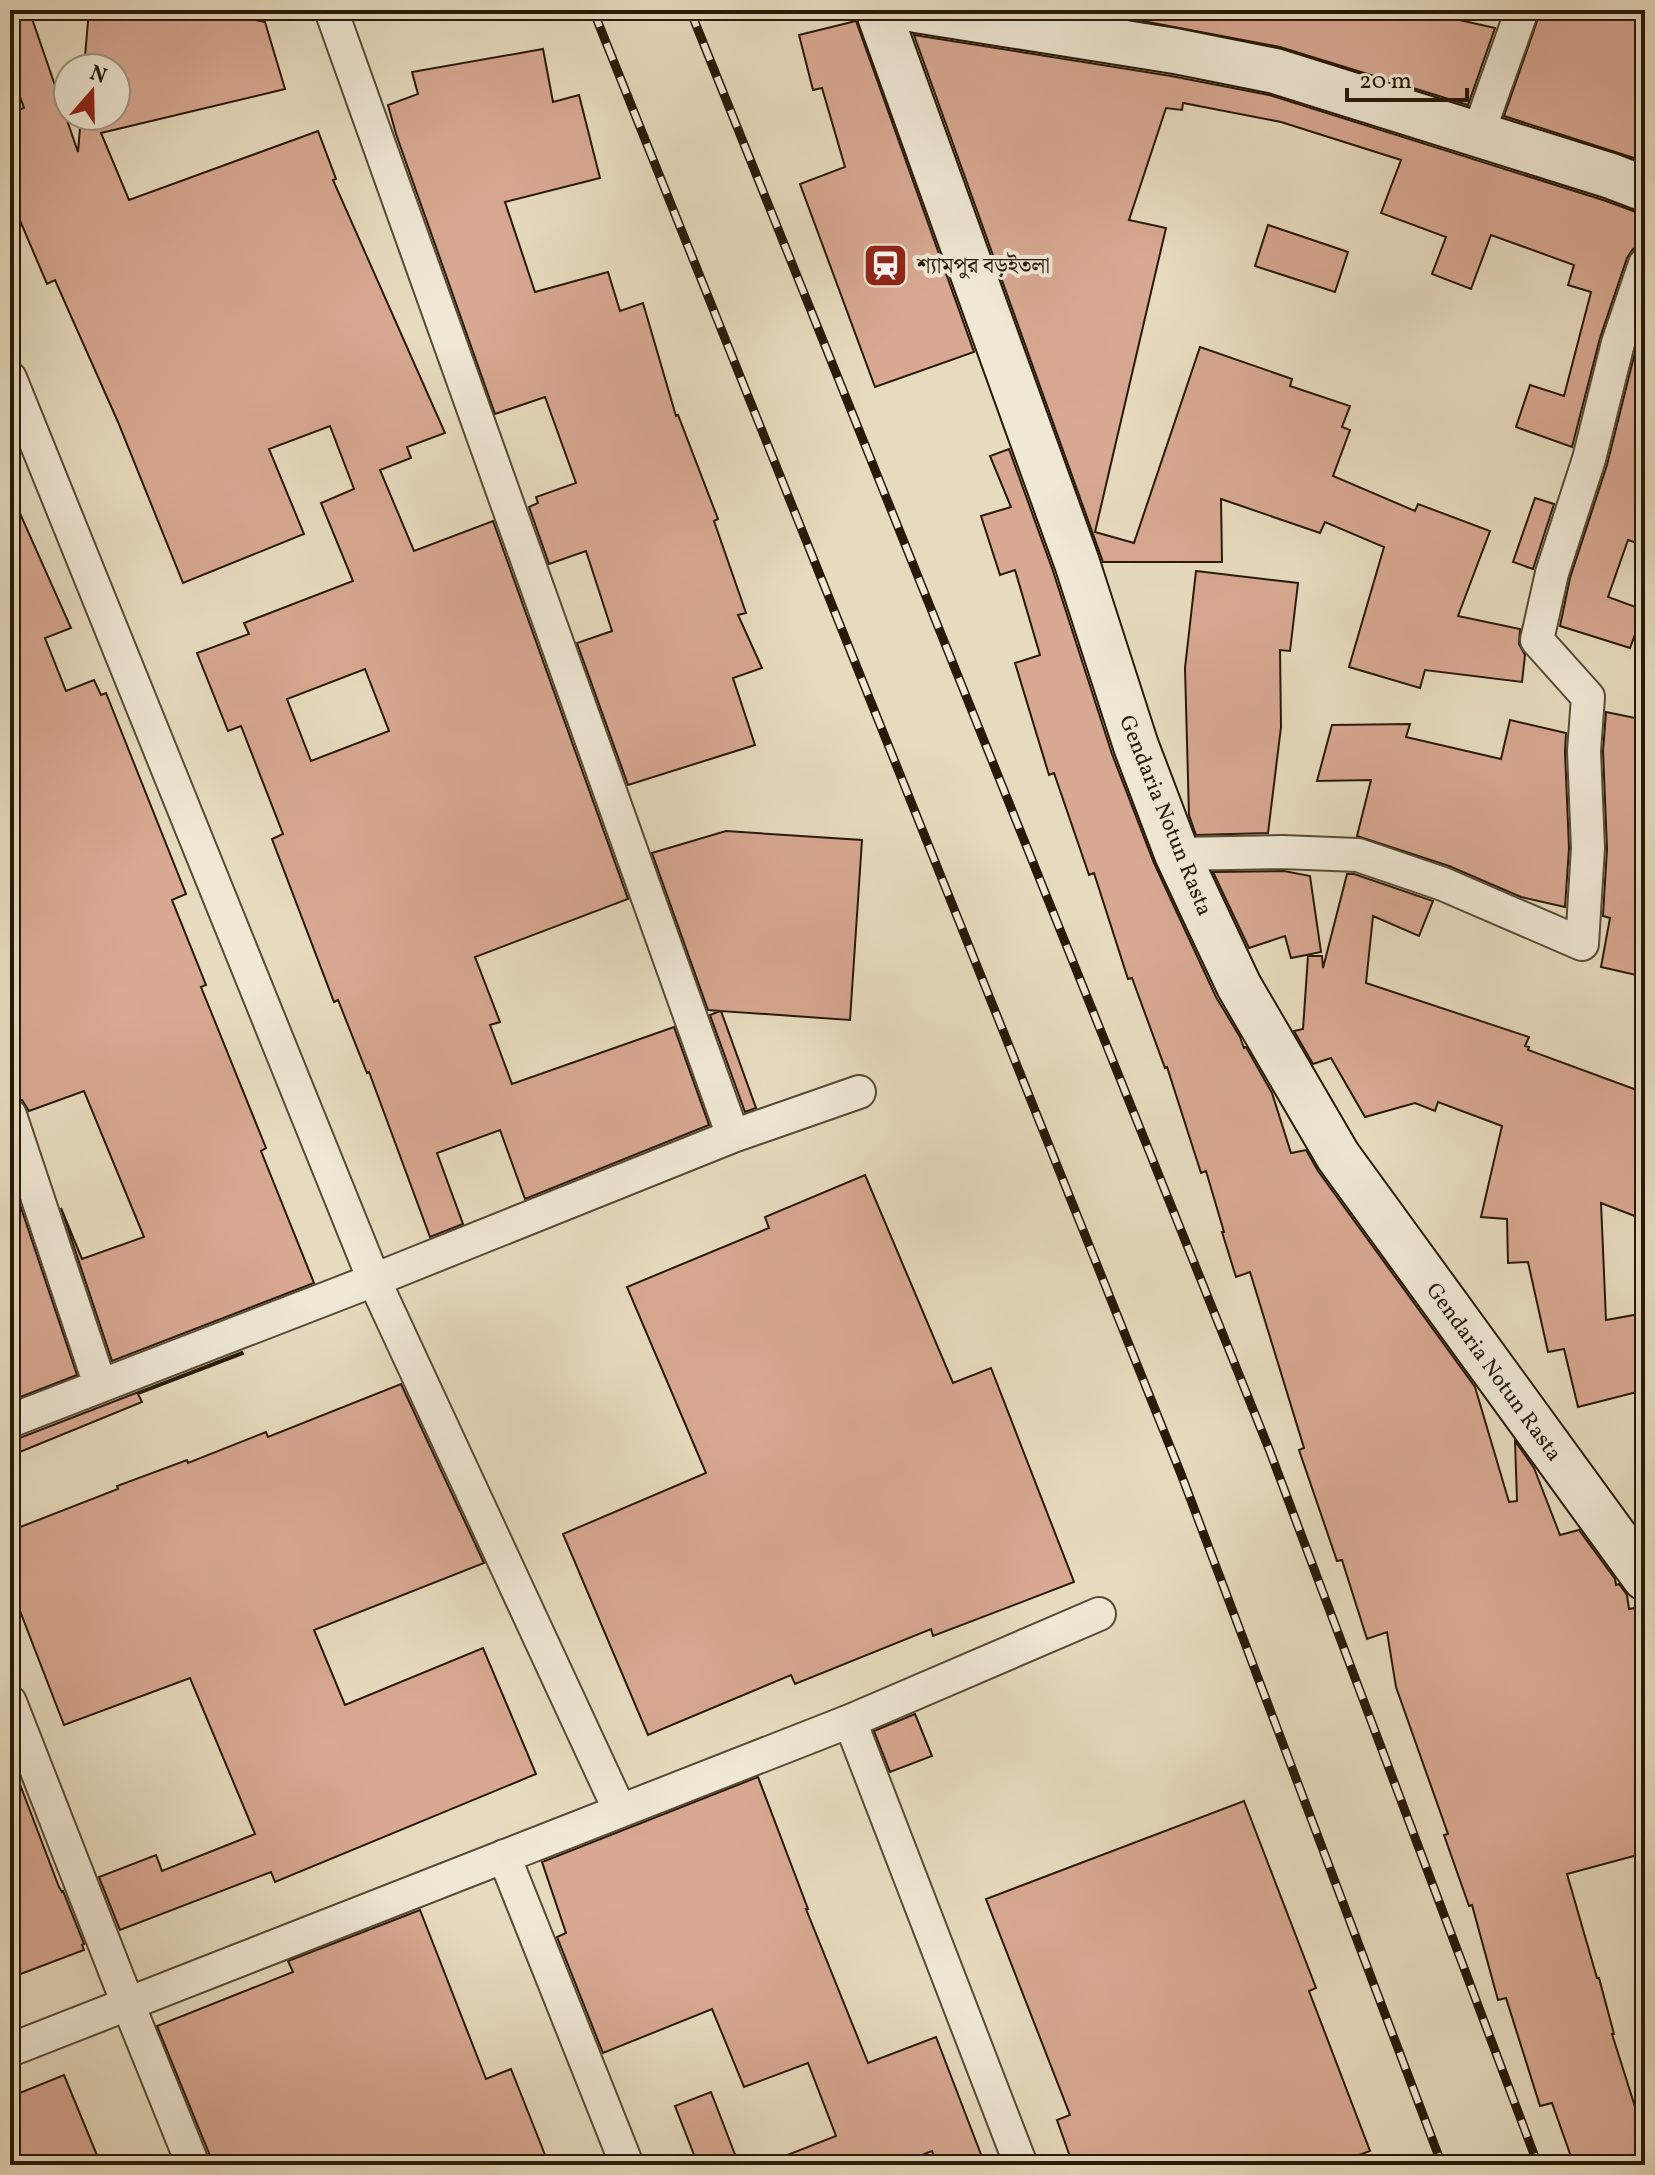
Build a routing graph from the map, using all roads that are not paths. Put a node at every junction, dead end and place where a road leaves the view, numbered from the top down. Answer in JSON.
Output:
{"nodes":[{"id":1,"x":331,"y":10,"type":"edge"},
{"id":2,"x":878,"y":10,"type":"edge"},
{"id":3,"x":916,"y":10,"type":"edge"},
{"id":4,"x":1522,"y":10,"type":"edge"},
{"id":5,"x":1110,"y":25,"type":"edge"},
{"id":6,"x":1478,"y":134,"type":"junction"},
{"id":7,"x":1641,"y":183,"type":"edge"},
{"id":8,"x":1645,"y":264,"type":"edge"},
{"id":9,"x":10,"y":378,"type":"edge"},
{"id":10,"x":1177,"y":854,"type":"junction"},
{"id":11,"x":859,"y":1092,"type":"dead end"},
{"id":12,"x":10,"y":1115,"type":"edge"},
{"id":13,"x":733,"y":1136,"type":"junction"},
{"id":14,"x":374,"y":1280,"type":"junction"},
{"id":15,"x":100,"y":1385,"type":"junction"},
{"id":16,"x":10,"y":1421,"type":"edge"},
{"id":17,"x":1645,"y":1578,"type":"edge"},
{"id":18,"x":1099,"y":1614,"type":"dead end"},
{"id":19,"x":10,"y":1702,"type":"edge"},
{"id":20,"x":850,"y":1721,"type":"junction"},
{"id":21,"x":620,"y":1811,"type":"junction"},
{"id":22,"x":504,"y":1856,"type":"junction"},
{"id":23,"x":128,"y":2004,"type":"junction"},
{"id":24,"x":10,"y":2050,"type":"edge"},
{"id":25,"x":193,"y":2165,"type":"edge"},
{"id":26,"x":627,"y":2165,"type":"edge"},
{"id":27,"x":1021,"y":2165,"type":"edge"}],
"edges":[{"from":1,"to":13,"type":"street"},
{"from":2,"to":10,"type":"main road","name":"Gendaria Notun Rasta"},
{"from":3,"to":5,"type":"main road"},
{"from":4,"to":6,"type":"street"},
{"from":5,"to":6,"type":"main road"},
{"from":6,"to":7,"type":"main road"},
{"from":8,"to":10,"type":"street"},
{"from":9,"to":14,"type":"street"},
{"from":10,"to":17,"type":"main road","name":"Gendaria Notun Rasta"},
{"from":11,"to":13,"type":"street"},
{"from":12,"to":15,"type":"street"},
{"from":13,"to":14,"type":"street"},
{"from":14,"to":15,"type":"street"},
{"from":14,"to":21,"type":"street"},
{"from":15,"to":16,"type":"street"},
{"from":18,"to":20,"type":"street"},
{"from":19,"to":23,"type":"street"},
{"from":20,"to":21,"type":"street"},
{"from":20,"to":27,"type":"street"},
{"from":21,"to":22,"type":"street"},
{"from":22,"to":23,"type":"street"},
{"from":22,"to":26,"type":"street"},
{"from":23,"to":24,"type":"street"},
{"from":23,"to":25,"type":"street"}]}
